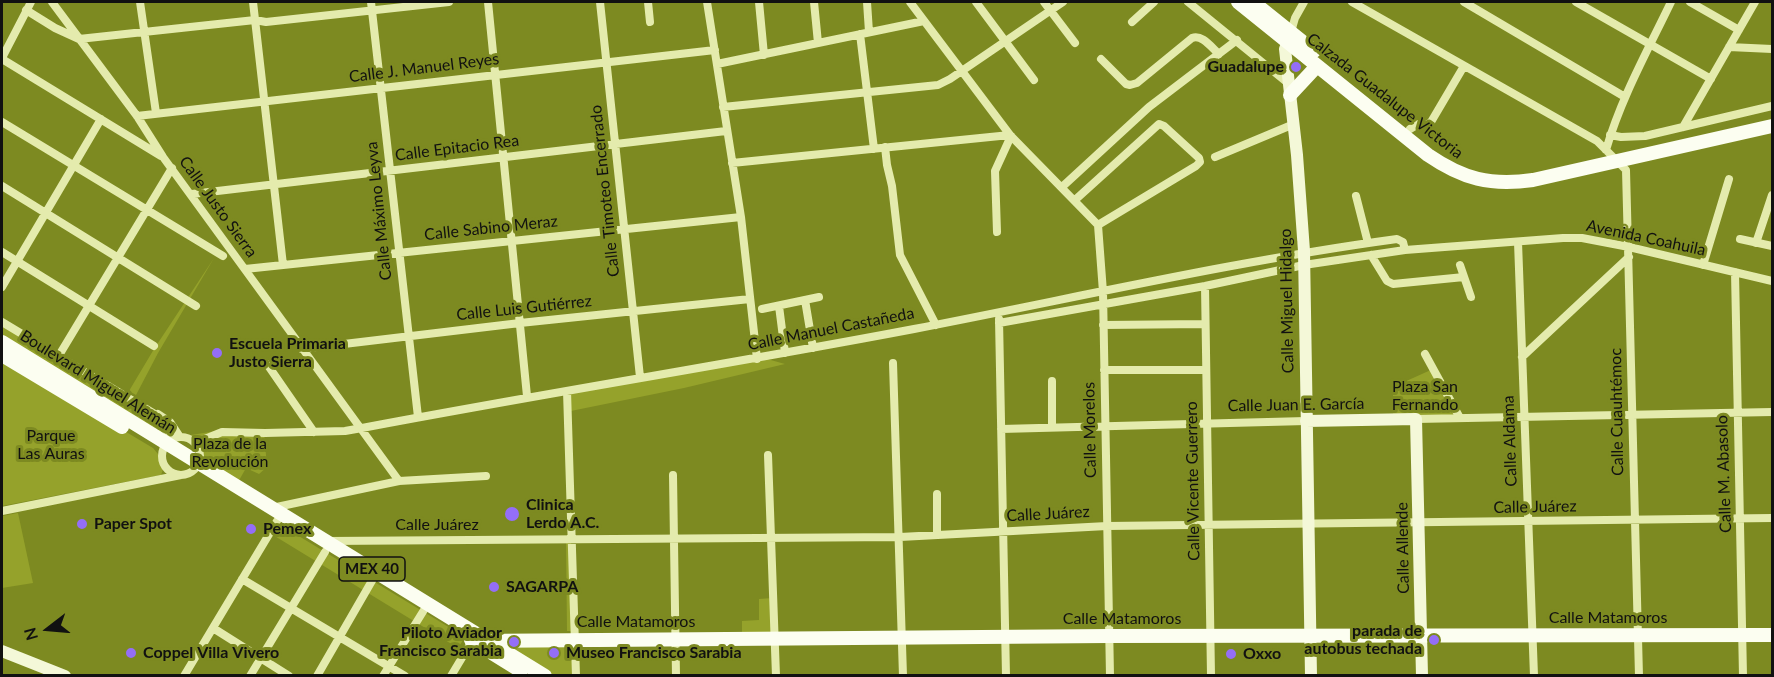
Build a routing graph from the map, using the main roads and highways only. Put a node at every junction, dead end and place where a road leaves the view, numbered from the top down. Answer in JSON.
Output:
{"nodes":[{"id":1,"x":1238,"y":2,"type":"edge"},
{"id":2,"x":1253,"y":2,"type":"edge"},
{"id":3,"x":1287,"y":31,"type":"junction"},
{"id":4,"x":1317,"y":66,"type":"junction"},
{"id":5,"x":1289,"y":83,"type":"junction"},
{"id":6,"x":1773,"y":118,"type":"edge"},
{"id":7,"x":1773,"y":126,"type":"edge"},
{"id":8,"x":1611,"y":155,"type":"junction"},
{"id":9,"x":2,"y":342,"type":"edge"},
{"id":10,"x":2,"y":355,"type":"edge"},
{"id":11,"x":1416,"y":419,"type":"joint"},
{"id":12,"x":1306,"y":421,"type":"junction"},
{"id":13,"x":167,"y":445,"type":"junction"},
{"id":14,"x":191,"y":469,"type":"junction"},
{"id":15,"x":325,"y":546,"type":"junction"},
{"id":16,"x":1773,"y":634,"type":"edge"},
{"id":17,"x":1311,"y":635,"type":"junction"},
{"id":18,"x":1421,"y":635,"type":"junction"},
{"id":19,"x":487,"y":639,"type":"junction"},
{"id":20,"x":472,"y":641,"type":"junction"},
{"id":21,"x":2,"y":651,"type":"edge"},
{"id":22,"x":65,"y":675,"type":"edge"},
{"id":23,"x":528,"y":675,"type":"edge"},
{"id":24,"x":545,"y":675,"type":"edge"},
{"id":25,"x":1311,"y":675,"type":"edge"},
{"id":26,"x":1422,"y":675,"type":"edge"}],
"edges":[{"from":1,"to":3,"type":"main road","name":"Calzada Guadalupe Victoria"},
{"from":2,"to":3,"type":"main road","name":"Calzada Guadalupe Victoria"},
{"from":3,"to":4,"type":"main road","name":"Calzada Guadalupe Victoria"},
{"from":3,"to":5,"type":"main road","name":"Calle Miguel Hidalgo"},
{"from":3,"to":8,"type":"main road","name":"Calzada Guadalupe Victoria"},
{"from":4,"to":5,"type":"main road"},
{"from":4,"to":8,"type":"main road","name":"Calzada Guadalupe Victoria"},
{"from":5,"to":12,"type":"main road","name":"Calle Miguel Hidalgo"},
{"from":6,"to":8,"type":"main road","name":"Calzada Guadalupe Victoria"},
{"from":7,"to":8,"type":"main road","name":"Calzada Guadalupe Victoria"},
{"from":9,"to":13,"type":"main road","name":"Boulevard Miguel Alemán","number":"MEX 40"},
{"from":10,"to":13,"type":"main road","name":"Boulevard Miguel Alemán","number":"MEX 40"},
{"from":11,"to":12,"type":"main road","name":"Calle Juan E. García"},
{"from":11,"to":18,"type":"main road","name":"Calle Allende"},
{"from":12,"to":17,"type":"main road","name":"Calle Miguel Hidalgo"},
{"from":13,"to":14,"type":"main road","name":"Boulevard Miguel Alemán","number":"MEX 40"},
{"from":14,"to":15,"type":"main road","name":"Boulevard Miguel Alemán","number":"MEX 40"},
{"from":14,"to":15,"type":"main road","name":"Boulevard Miguel Alemán","number":"MEX 40"},
{"from":15,"to":19,"type":"main road","name":"Boulevard Miguel Alemán","number":"MEX 40"},
{"from":15,"to":20,"type":"main road","name":"Boulevard Miguel Alemán","number":"MEX 40"},
{"from":16,"to":18,"type":"main road","name":"Calle Matamoros"},
{"from":17,"to":18,"type":"main road","name":"Calle Matamoros"},
{"from":17,"to":19,"type":"main road","name":"Calle Matamoros"},
{"from":17,"to":25,"type":"main road","name":"Calle Miguel Hidalgo"},
{"from":18,"to":26,"type":"main road","name":"Calle Allende"},
{"from":19,"to":20,"type":"main road","name":"Calle Matamoros"},
{"from":19,"to":24,"type":"main road","name":"Boulevard Miguel Alemán","number":"MEX 40"},
{"from":20,"to":23,"type":"main road","name":"Boulevard Miguel Alemán","number":"MEX 40"},
{"from":21,"to":22,"type":"main road"}]}
